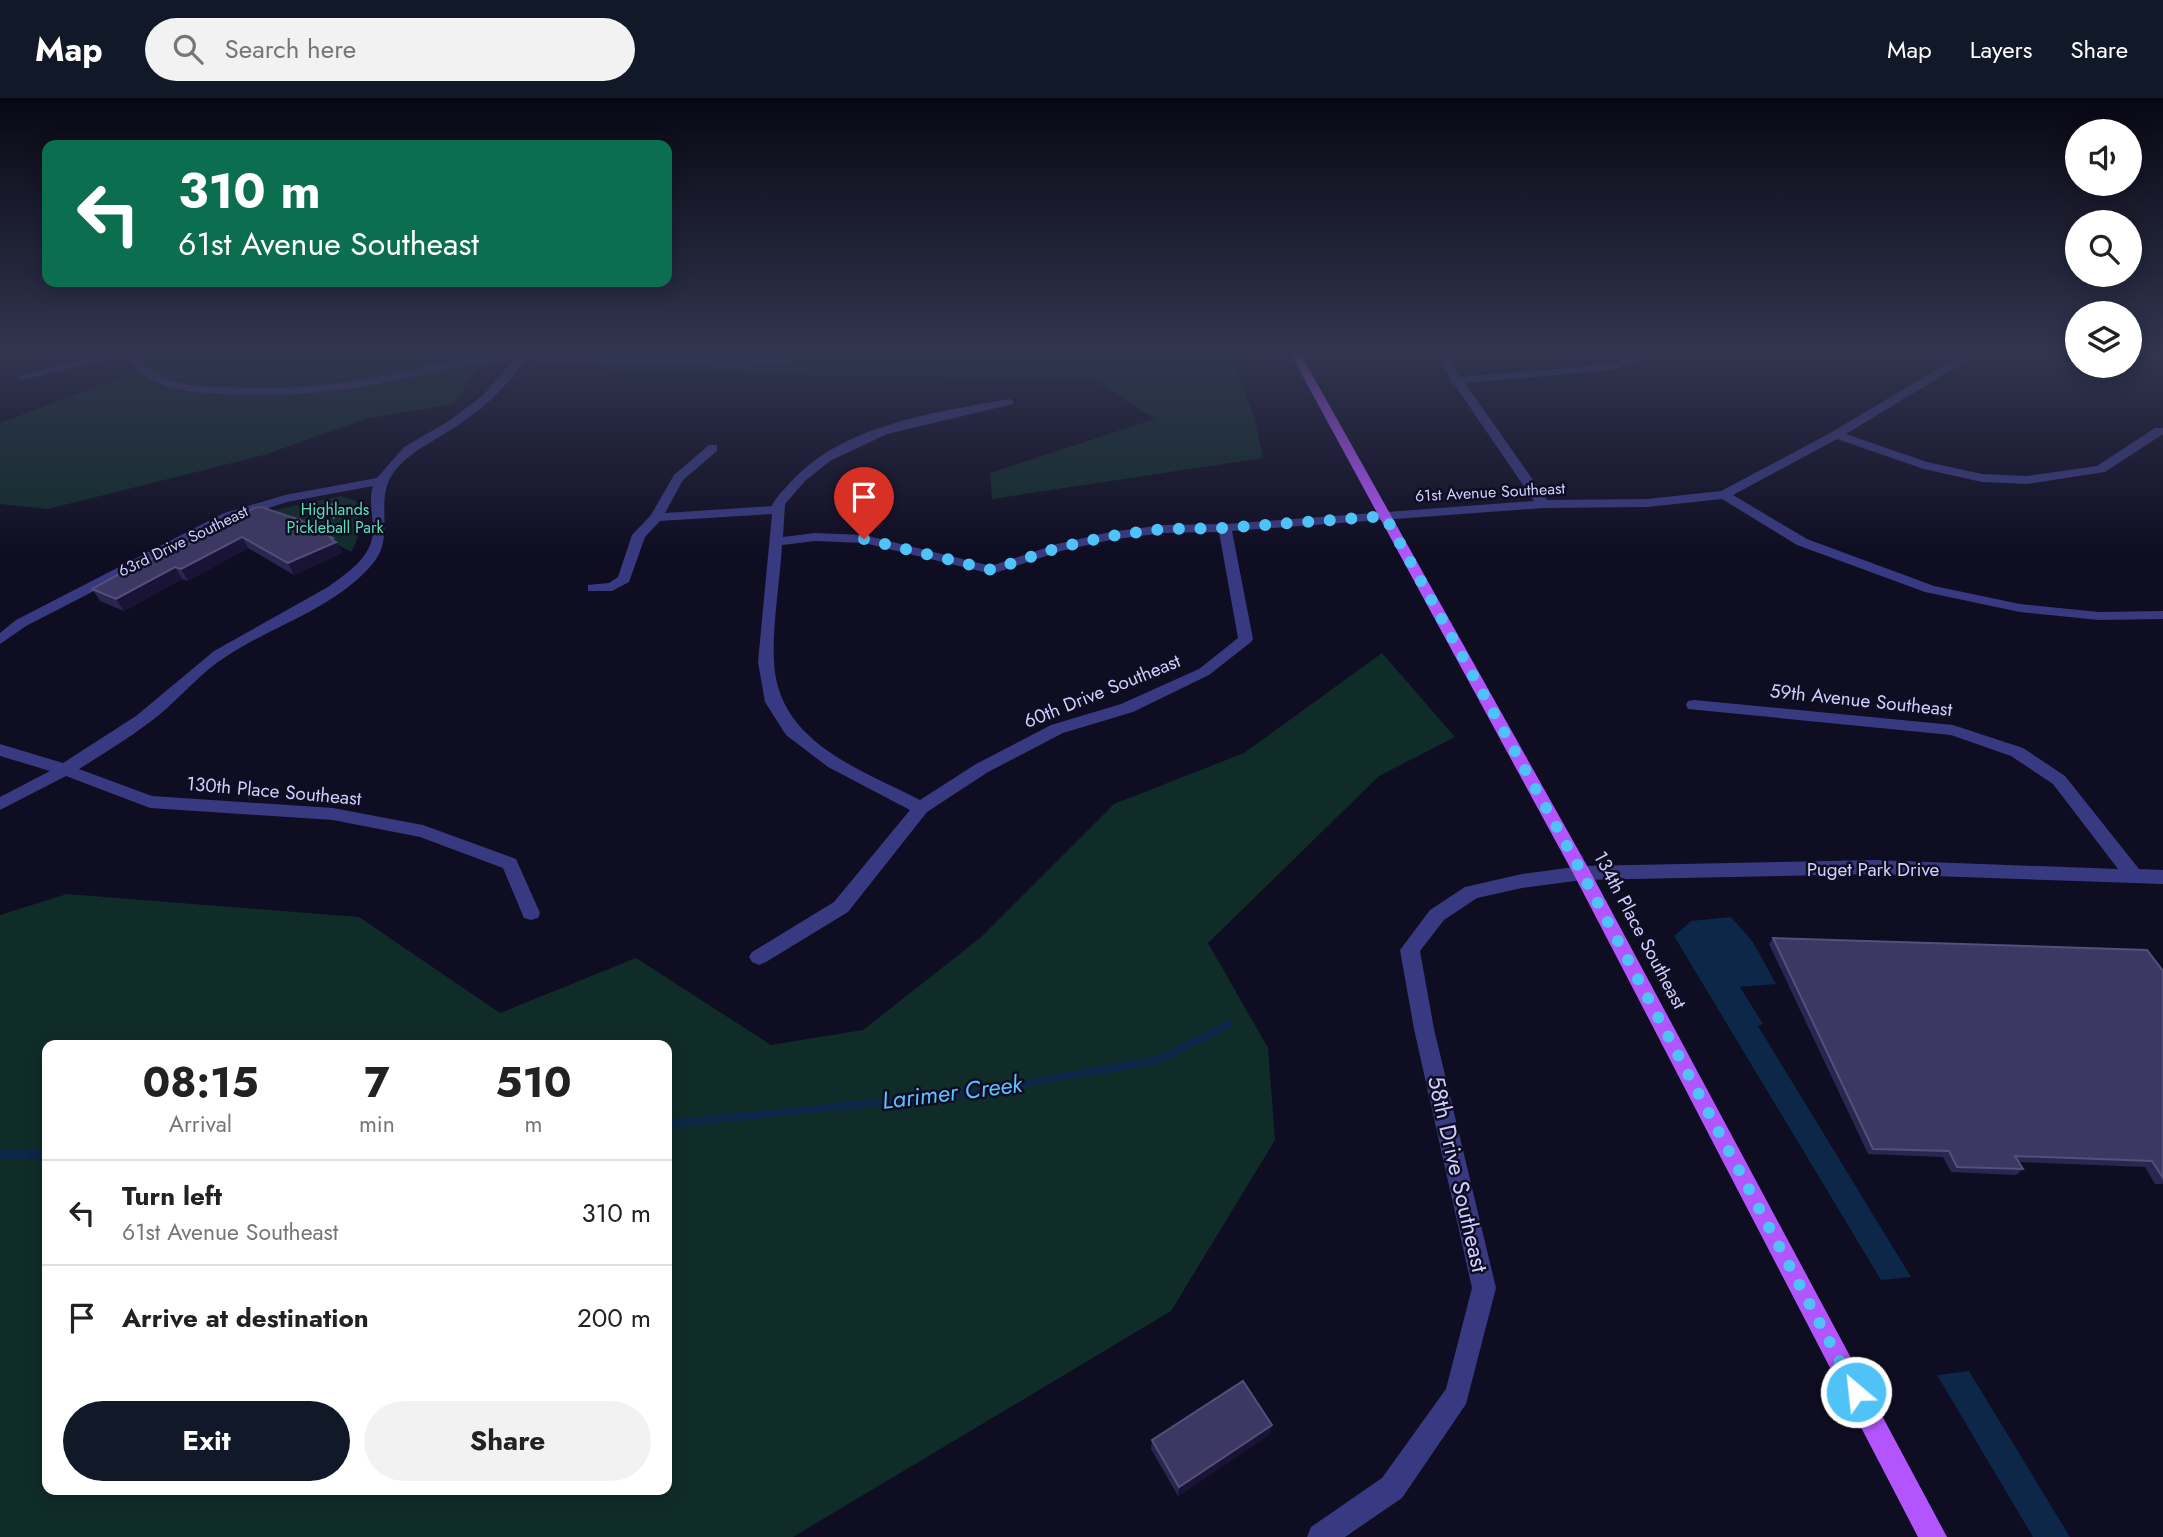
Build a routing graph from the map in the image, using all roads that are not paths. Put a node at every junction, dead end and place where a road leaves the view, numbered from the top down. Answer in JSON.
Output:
{"nodes":[{"id":1,"x":462,"y":418,"type":"edge"},
{"id":2,"x":934,"y":418,"type":"edge"},
{"id":3,"x":1331,"y":418,"type":"edge"},
{"id":4,"x":1482,"y":418,"type":"edge"},
{"id":5,"x":1864,"y":418,"type":"edge"},
{"id":6,"x":2159,"y":431,"type":"dead end"},
{"id":7,"x":1836,"y":435,"type":"junction"},
{"id":8,"x":713,"y":448,"type":"dead end"},
{"id":9,"x":381,"y":481,"type":"junction"},
{"id":10,"x":1724,"y":495,"type":"junction"},
{"id":11,"x":1543,"y":504,"type":"junction"},
{"id":12,"x":778,"y":510,"type":"junction"},
{"id":13,"x":1385,"y":516,"type":"junction"},
{"id":14,"x":656,"y":517,"type":"junction"},
{"id":15,"x":1225,"y":528,"type":"junction"},
{"id":16,"x":774,"y":542,"type":"junction"},
{"id":17,"x":593,"y":588,"type":"dead end"},
{"id":18,"x":2163,"y":615,"type":"edge"},
{"id":19,"x":0,"y":640,"type":"edge"},
{"id":20,"x":1694,"y":705,"type":"dead end"},
{"id":21,"x":0,"y":750,"type":"edge"},
{"id":22,"x":64,"y":769,"type":"junction"},
{"id":23,"x":0,"y":804,"type":"edge"},
{"id":24,"x":921,"y":808,"type":"junction"},
{"id":25,"x":1582,"y":873,"type":"junction"},
{"id":26,"x":2133,"y":875,"type":"junction"},
{"id":27,"x":2163,"y":877,"type":"edge"},
{"id":28,"x":531,"y":913,"type":"dead end"},
{"id":29,"x":759,"y":957,"type":"dead end"},
{"id":30,"x":1321,"y":1537,"type":"edge"},
{"id":31,"x":1933,"y":1537,"type":"edge"}],
"edges":[{"from":1,"to":9,"type":"street"},
{"from":2,"to":12,"type":"street"},
{"from":3,"to":13,"type":"main road","name":"134th Place Southeast"},
{"from":4,"to":11,"type":"street"},
{"from":5,"to":7,"type":"street","name":"61st Avenue Southeast"},
{"from":6,"to":7,"type":"street"},
{"from":7,"to":10,"type":"street","name":"61st Avenue Southeast"},
{"from":8,"to":14,"type":"street"},
{"from":9,"to":19,"type":"street","name":"63rd Drive Southeast"},
{"from":9,"to":22,"type":"street"},
{"from":10,"to":11,"type":"street","name":"61st Avenue Southeast"},
{"from":10,"to":18,"type":"street"},
{"from":11,"to":13,"type":"street","name":"61st Avenue Southeast"},
{"from":12,"to":14,"type":"street"},
{"from":12,"to":16,"type":"street"},
{"from":13,"to":15,"type":"street","name":"61st Avenue Southeast"},
{"from":13,"to":25,"type":"main road","name":"134th Place Southeast"},
{"from":14,"to":17,"type":"street"},
{"from":15,"to":16,"type":"street","name":"61st Avenue Southeast"},
{"from":15,"to":24,"type":"street","name":"60th Drive Southeast"},
{"from":16,"to":24,"type":"street"},
{"from":20,"to":26,"type":"street","name":"59th Avenue Southeast"},
{"from":21,"to":22,"type":"street"},
{"from":22,"to":23,"type":"street"},
{"from":22,"to":28,"type":"street","name":"130th Place Southeast"},
{"from":24,"to":29,"type":"street","name":"60th Drive Southeast"},
{"from":25,"to":26,"type":"street","name":"Puget Park Drive"},
{"from":25,"to":30,"type":"street","name":"58th Drive Southeast"},
{"from":25,"to":31,"type":"main road","name":"134th Place Southeast"},
{"from":26,"to":27,"type":"street","name":"Puget Park Drive"}]}
